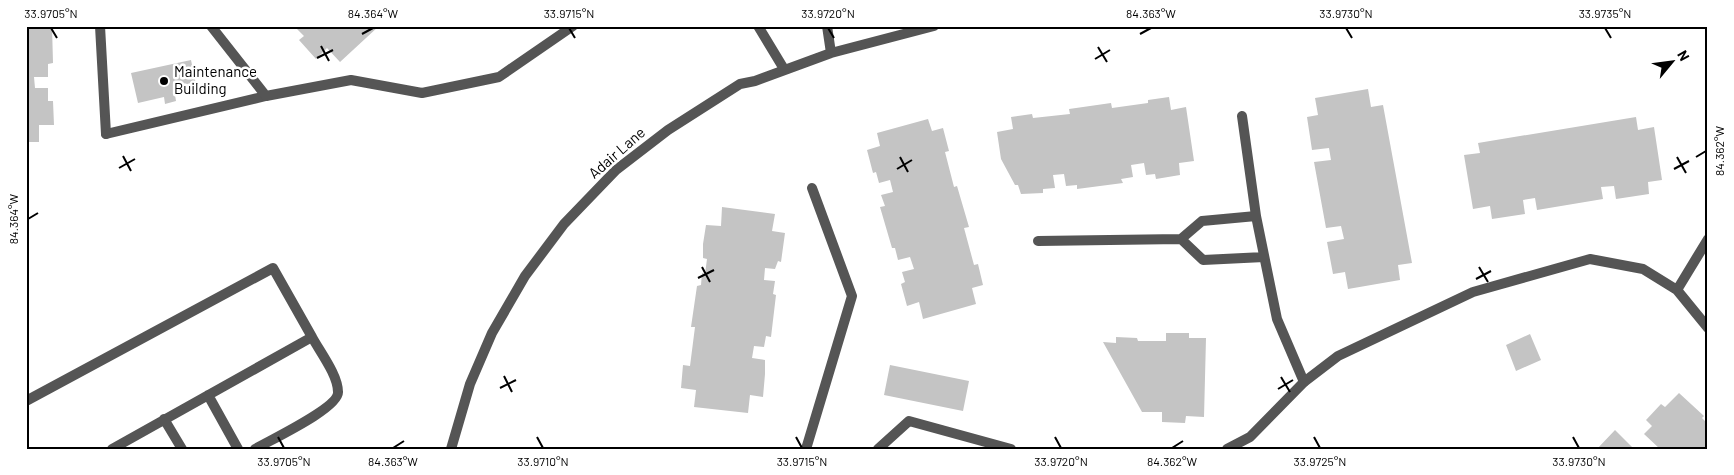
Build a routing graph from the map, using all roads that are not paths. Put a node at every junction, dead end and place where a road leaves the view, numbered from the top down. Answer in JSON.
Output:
{"nodes":[{"id":1,"x":100,"y":26,"type":"edge"},
{"id":2,"x":211,"y":26,"type":"edge"},
{"id":3,"x":572,"y":26,"type":"edge"},
{"id":4,"x":758,"y":26,"type":"edge"},
{"id":5,"x":827,"y":26,"type":"edge"},
{"id":6,"x":934,"y":26,"type":"edge"},
{"id":7,"x":831,"y":53,"type":"junction"},
{"id":8,"x":784,"y":69,"type":"junction"},
{"id":9,"x":266,"y":96,"type":"junction"},
{"id":10,"x":1242,"y":116,"type":"dead end"},
{"id":11,"x":812,"y":188,"type":"dead end"},
{"id":12,"x":1256,"y":216,"type":"junction"},
{"id":13,"x":1181,"y":239,"type":"junction"},
{"id":14,"x":1708,"y":239,"type":"edge"},
{"id":15,"x":1038,"y":241,"type":"dead end"},
{"id":16,"x":1264,"y":257,"type":"junction"},
{"id":17,"x":1677,"y":290,"type":"junction"},
{"id":18,"x":1708,"y":328,"type":"edge"},
{"id":19,"x":312,"y":337,"type":"junction"},
{"id":20,"x":1304,"y":382,"type":"junction"},
{"id":21,"x":208,"y":395,"type":"junction"},
{"id":22,"x":26,"y":401,"type":"edge"},
{"id":23,"x":164,"y":419,"type":"junction"},
{"id":24,"x":125,"y":446,"type":"edge"},
{"id":25,"x":112,"y":449,"type":"edge"},
{"id":26,"x":182,"y":449,"type":"edge"},
{"id":27,"x":238,"y":449,"type":"edge"},
{"id":28,"x":255,"y":449,"type":"edge"},
{"id":29,"x":451,"y":449,"type":"edge"},
{"id":30,"x":806,"y":449,"type":"edge"},
{"id":31,"x":878,"y":449,"type":"edge"},
{"id":32,"x":1011,"y":449,"type":"edge"},
{"id":33,"x":1227,"y":449,"type":"edge"}],
"edges":[{"from":1,"to":9,"type":"street"},
{"from":2,"to":9,"type":"street"},
{"from":3,"to":9,"type":"street"},
{"from":4,"to":8,"type":"street"},
{"from":5,"to":7,"type":"street"},
{"from":6,"to":7,"type":"street","name":"Adair Lane"},
{"from":7,"to":8,"type":"street","name":"Adair Lane"},
{"from":8,"to":29,"type":"street","name":"Adair Lane"},
{"from":10,"to":12,"type":"street"},
{"from":11,"to":30,"type":"street"},
{"from":12,"to":13,"type":"street"},
{"from":12,"to":16,"type":"street"},
{"from":13,"to":15,"type":"street"},
{"from":13,"to":16,"type":"street"},
{"from":14,"to":17,"type":"street"},
{"from":16,"to":20,"type":"street"},
{"from":17,"to":18,"type":"street"},
{"from":17,"to":20,"type":"street"},
{"from":19,"to":21,"type":"street"},
{"from":19,"to":22,"type":"street"},
{"from":19,"to":28,"type":"street"},
{"from":20,"to":33,"type":"street"},
{"from":21,"to":23,"type":"street"},
{"from":21,"to":27,"type":"street"},
{"from":23,"to":24,"type":"street"},
{"from":23,"to":26,"type":"street"},
{"from":24,"to":25,"type":"street"},
{"from":31,"to":32,"type":"street"}]}
